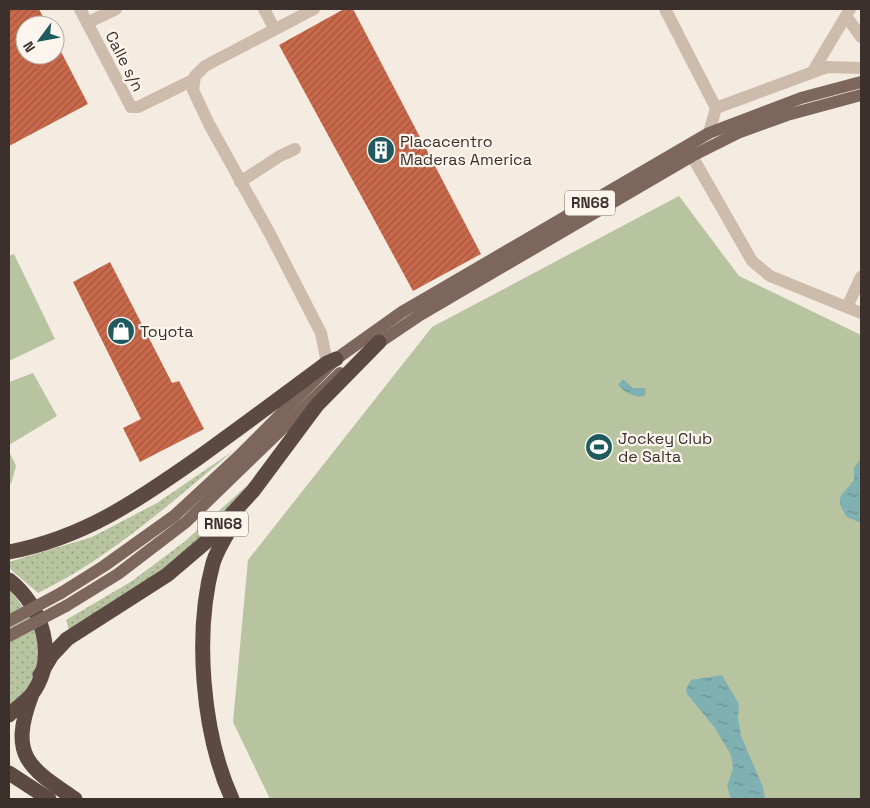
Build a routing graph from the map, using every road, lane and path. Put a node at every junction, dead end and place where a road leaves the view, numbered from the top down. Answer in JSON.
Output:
{"nodes":[{"id":1,"x":80,"y":9,"type":"edge"},
{"id":2,"x":116,"y":9,"type":"edge"},
{"id":3,"x":264,"y":9,"type":"edge"},
{"id":4,"x":314,"y":9,"type":"edge"},
{"id":5,"x":665,"y":9,"type":"edge"},
{"id":6,"x":848,"y":13,"type":"edge"},
{"id":7,"x":87,"y":23,"type":"junction"},
{"id":8,"x":274,"y":28,"type":"junction"},
{"id":9,"x":861,"y":37,"type":"edge"},
{"id":10,"x":861,"y":68,"type":"edge"},
{"id":11,"x":813,"y":72,"type":"junction"},
{"id":12,"x":193,"y":80,"type":"junction"},
{"id":13,"x":861,"y":82,"type":"edge"},
{"id":14,"x":861,"y":95,"type":"edge"},
{"id":15,"x":716,"y":108,"type":"junction"},
{"id":16,"x":709,"y":133,"type":"junction"},
{"id":17,"x":295,"y":149,"type":"dead end"},
{"id":18,"x":692,"y":156,"type":"junction"},
{"id":19,"x":240,"y":182,"type":"junction"},
{"id":20,"x":861,"y":278,"type":"edge"},
{"id":21,"x":848,"y":307,"type":"junction"},
{"id":22,"x":861,"y":313,"type":"edge"},
{"id":23,"x":379,"y":342,"type":"junction"},
{"id":24,"x":331,"y":361,"type":"junction"},
{"id":25,"x":252,"y":491,"type":"junction"},
{"id":26,"x":9,"y":552,"type":"edge"},
{"id":27,"x":9,"y":580,"type":"edge"},
{"id":28,"x":9,"y":621,"type":"edge"},
{"id":29,"x":9,"y":636,"type":"edge"},
{"id":30,"x":40,"y":676,"type":"junction"},
{"id":31,"x":32,"y":694,"type":"junction"},
{"id":32,"x":9,"y":714,"type":"edge"},
{"id":33,"x":9,"y":773,"type":"edge"},
{"id":34,"x":48,"y":799,"type":"edge"},
{"id":35,"x":75,"y":799,"type":"edge"},
{"id":36,"x":232,"y":799,"type":"edge"}],
"edges":[{"from":1,"to":7,"type":"street","name":"Calle s/n"},
{"from":2,"to":7,"type":"street","name":"Calle s/n"},
{"from":3,"to":8,"type":"street"},
{"from":4,"to":8,"type":"street"},
{"from":5,"to":15,"type":"street"},
{"from":6,"to":9,"type":"street"},
{"from":6,"to":11,"type":"street"},
{"from":7,"to":12,"type":"street","name":"Calle s/n"},
{"from":8,"to":12,"type":"street"},
{"from":10,"to":11,"type":"street"},
{"from":11,"to":15,"type":"street"},
{"from":12,"to":19,"type":"street"},
{"from":13,"to":16,"type":"main road","number":"RN68"},
{"from":14,"to":18,"type":"main road","number":"RN68"},
{"from":15,"to":16,"type":"street"},
{"from":16,"to":24,"type":"main road","number":"RN68"},
{"from":17,"to":19,"type":"street"},
{"from":18,"to":21,"type":"street"},
{"from":18,"to":23,"type":"main road","number":"RN68"},
{"from":19,"to":24,"type":"street"},
{"from":20,"to":21,"type":"street"},
{"from":21,"to":22,"type":"street"},
{"from":23,"to":25,"type":"highway","number":"RN68"},
{"from":23,"to":29,"type":"main road","number":"RN68","bridge":true},
{"from":24,"to":26,"type":"highway","number":"RN68"},
{"from":24,"to":28,"type":"main road","number":"RN68","bridge":true},
{"from":25,"to":30,"type":"highway","number":"RN68"},
{"from":25,"to":36,"type":"highway"},
{"from":27,"to":30,"type":"highway","number":"RN68"},
{"from":30,"to":31,"type":"highway","number":"RN68"},
{"from":31,"to":32,"type":"highway","number":"RN68"},
{"from":31,"to":35,"type":"highway"},
{"from":33,"to":34,"type":"highway"}]}
